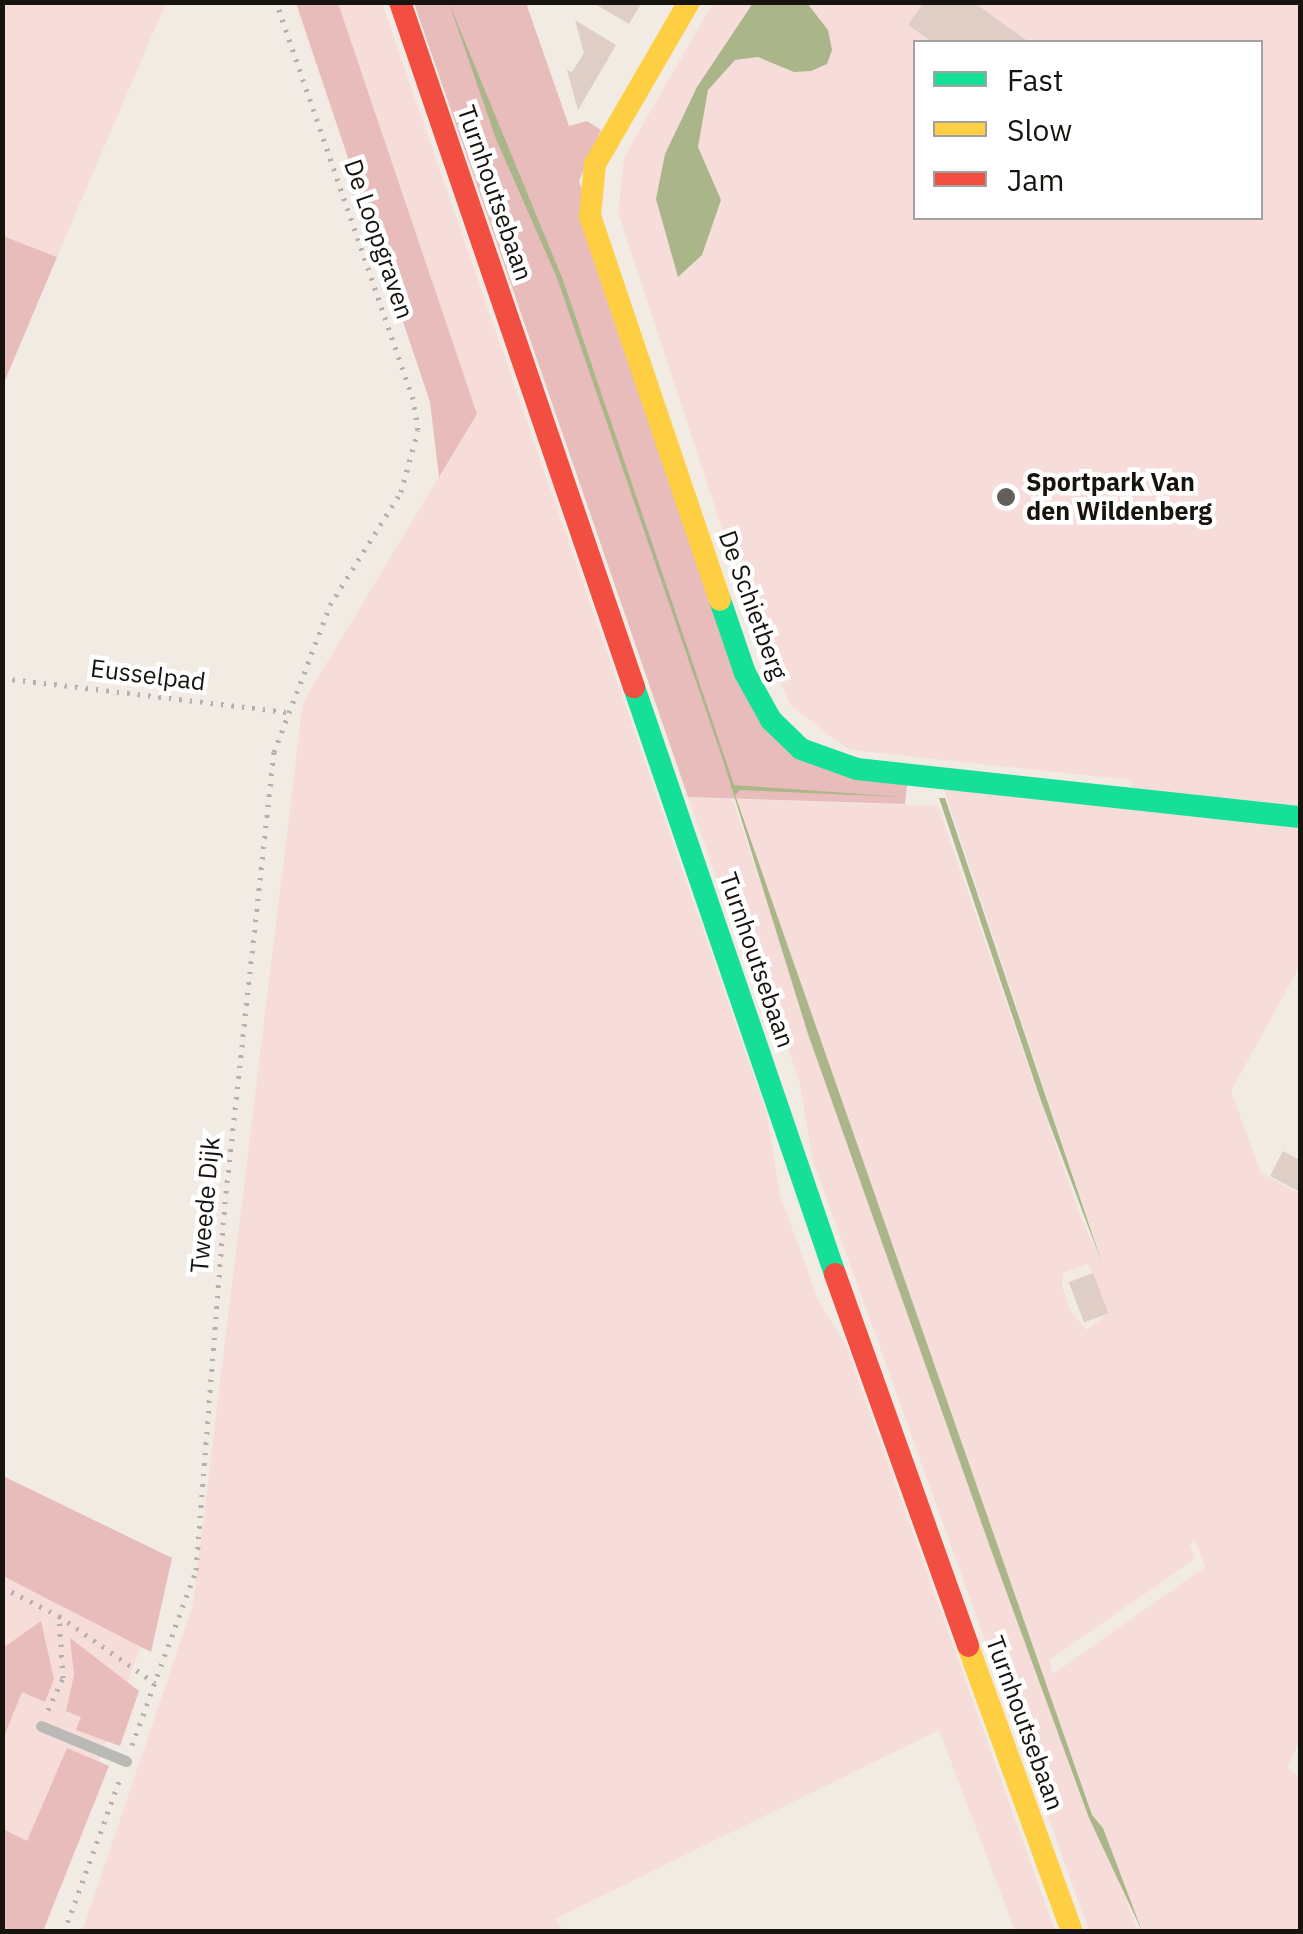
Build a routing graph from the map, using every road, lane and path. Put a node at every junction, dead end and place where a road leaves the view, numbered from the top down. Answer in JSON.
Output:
{"nodes":[{"id":1,"x":276,"y":2,"type":"edge"},
{"id":2,"x":400,"y":2,"type":"edge"},
{"id":3,"x":689,"y":2,"type":"edge"},
{"id":4,"x":401,"y":492,"type":"joint"},
{"id":5,"x":2,"y":678,"type":"edge"},
{"id":6,"x":290,"y":712,"type":"junction"},
{"id":7,"x":1300,"y":817,"type":"edge"},
{"id":8,"x":2,"y":1587,"type":"edge"},
{"id":9,"x":59,"y":1616,"type":"junction"},
{"id":10,"x":155,"y":1683,"type":"junction"},
{"id":11,"x":41,"y":1726,"type":"joint"},
{"id":12,"x":126,"y":1762,"type":"junction"},
{"id":13,"x":64,"y":1932,"type":"edge"},
{"id":14,"x":1072,"y":1932,"type":"edge"}],
"edges":[{"from":1,"to":4,"type":"path","name":"De Loopgraven"},
{"from":2,"to":14,"type":"main road","name":"Turnhoutsebaan"},
{"from":3,"to":7,"type":"main road","name":"De Schietberg"},
{"from":4,"to":6,"type":"path","name":"Tweede Dijk"},
{"from":5,"to":6,"type":"path","name":"Eusselpad"},
{"from":6,"to":10,"type":"path","name":"Tweede Dijk"},
{"from":8,"to":9,"type":"path"},
{"from":9,"to":10,"type":"path"},
{"from":9,"to":11,"type":"path"},
{"from":10,"to":12,"type":"path","name":"Tweede Dijk"},
{"from":11,"to":12,"type":"lane"},
{"from":12,"to":13,"type":"path","name":"Tweede Dijk"}]}
